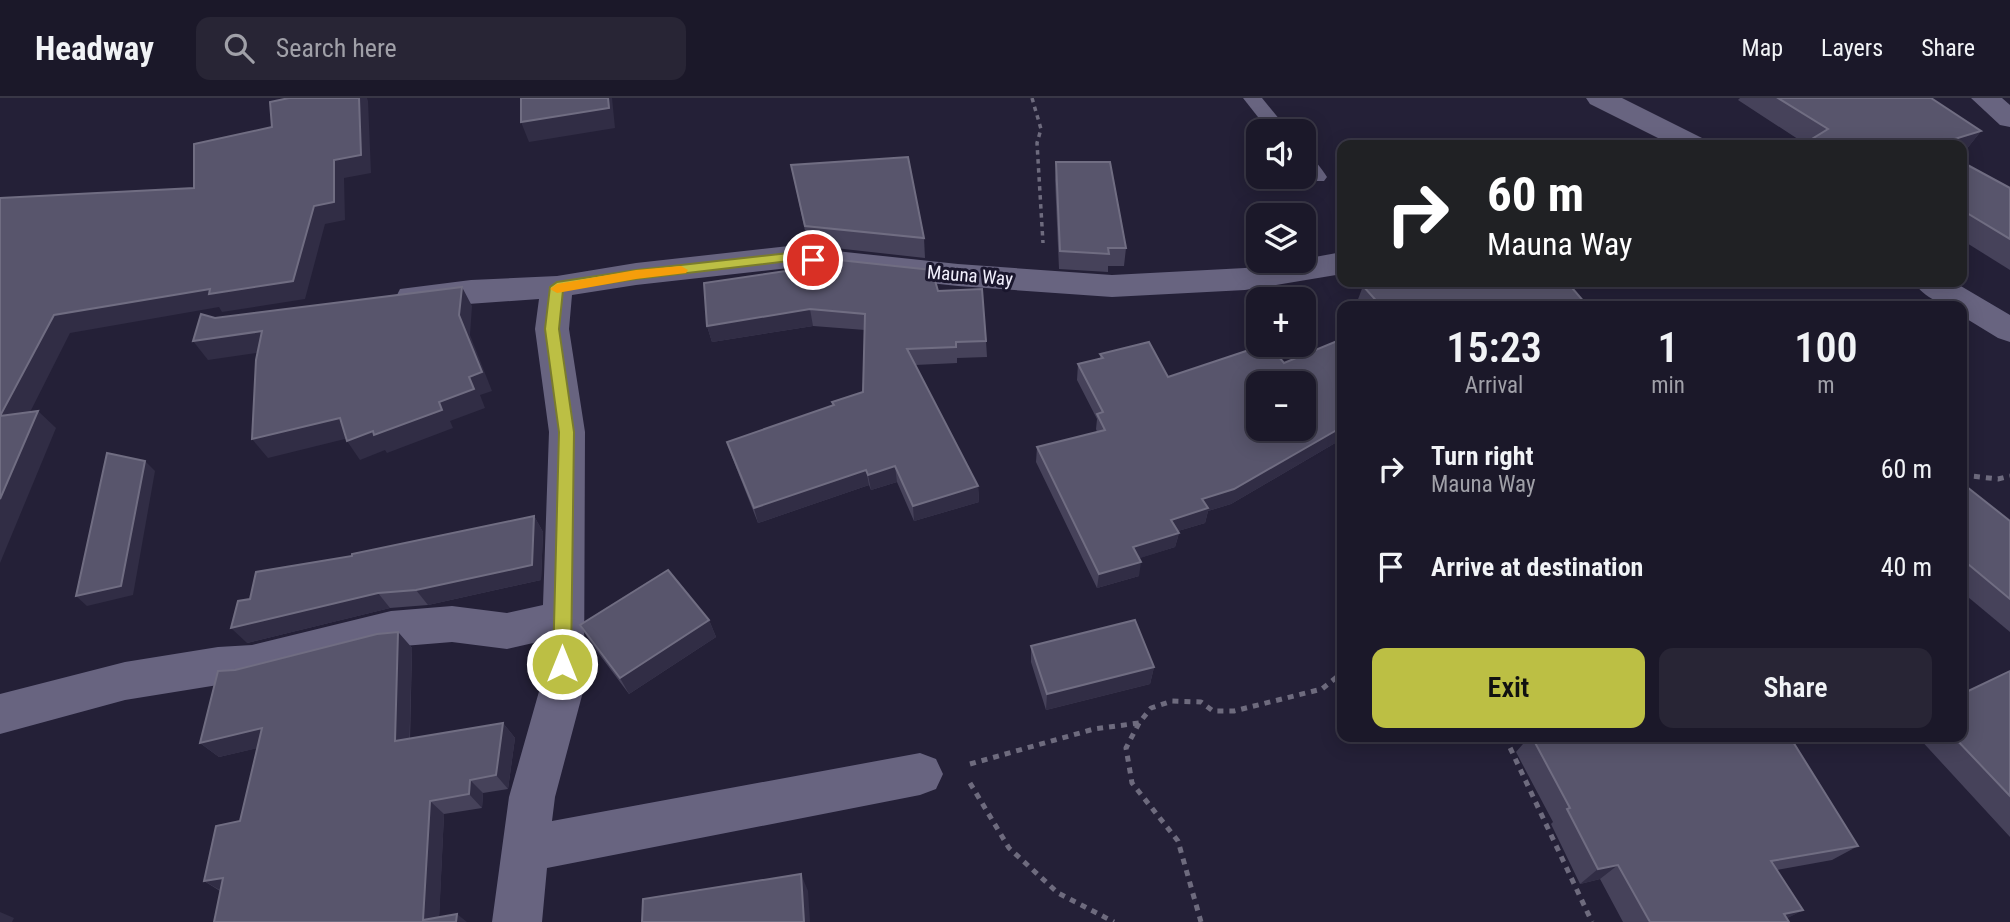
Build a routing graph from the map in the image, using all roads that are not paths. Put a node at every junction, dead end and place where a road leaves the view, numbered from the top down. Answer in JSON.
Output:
{"nodes":[{"id":1,"x":1252,"y":98,"type":"edge"},
{"id":2,"x":1600,"y":98,"type":"edge"},
{"id":3,"x":1985,"y":98,"type":"edge"},
{"id":4,"x":1269,"y":119,"type":"edge"},
{"id":5,"x":2010,"y":119,"type":"edge"},
{"id":6,"x":1684,"y":140,"type":"edge"},
{"id":7,"x":1337,"y":264,"type":"edge"},
{"id":8,"x":557,"y":287,"type":"junction"},
{"id":9,"x":1938,"y":287,"type":"edge"},
{"id":10,"x":386,"y":301,"type":"edge"},
{"id":11,"x":1962,"y":301,"type":"edge"},
{"id":12,"x":1967,"y":304,"type":"edge"},
{"id":13,"x":2010,"y":330,"type":"edge"},
{"id":14,"x":562,"y":618,"type":"junction"},
{"id":15,"x":0,"y":714,"type":"edge"},
{"id":16,"x":935,"y":774,"type":"road end"},
{"id":17,"x":526,"y":849,"type":"junction"},
{"id":18,"x":517,"y":922,"type":"edge"}],
"edges":[{"from":1,"to":4,"type":"lane"},
{"from":2,"to":6,"type":"street"},
{"from":3,"to":5,"type":"street"},
{"from":7,"to":8,"type":"street","name":"Mauna Way"},
{"from":8,"to":10,"type":"street","name":"Mauna Way"},
{"from":8,"to":14,"type":"street"},
{"from":9,"to":11,"type":"street"},
{"from":12,"to":13,"type":"street"},
{"from":14,"to":15,"type":"street"},
{"from":14,"to":17,"type":"street"},
{"from":16,"to":17,"type":"street"},
{"from":17,"to":18,"type":"street"}]}
